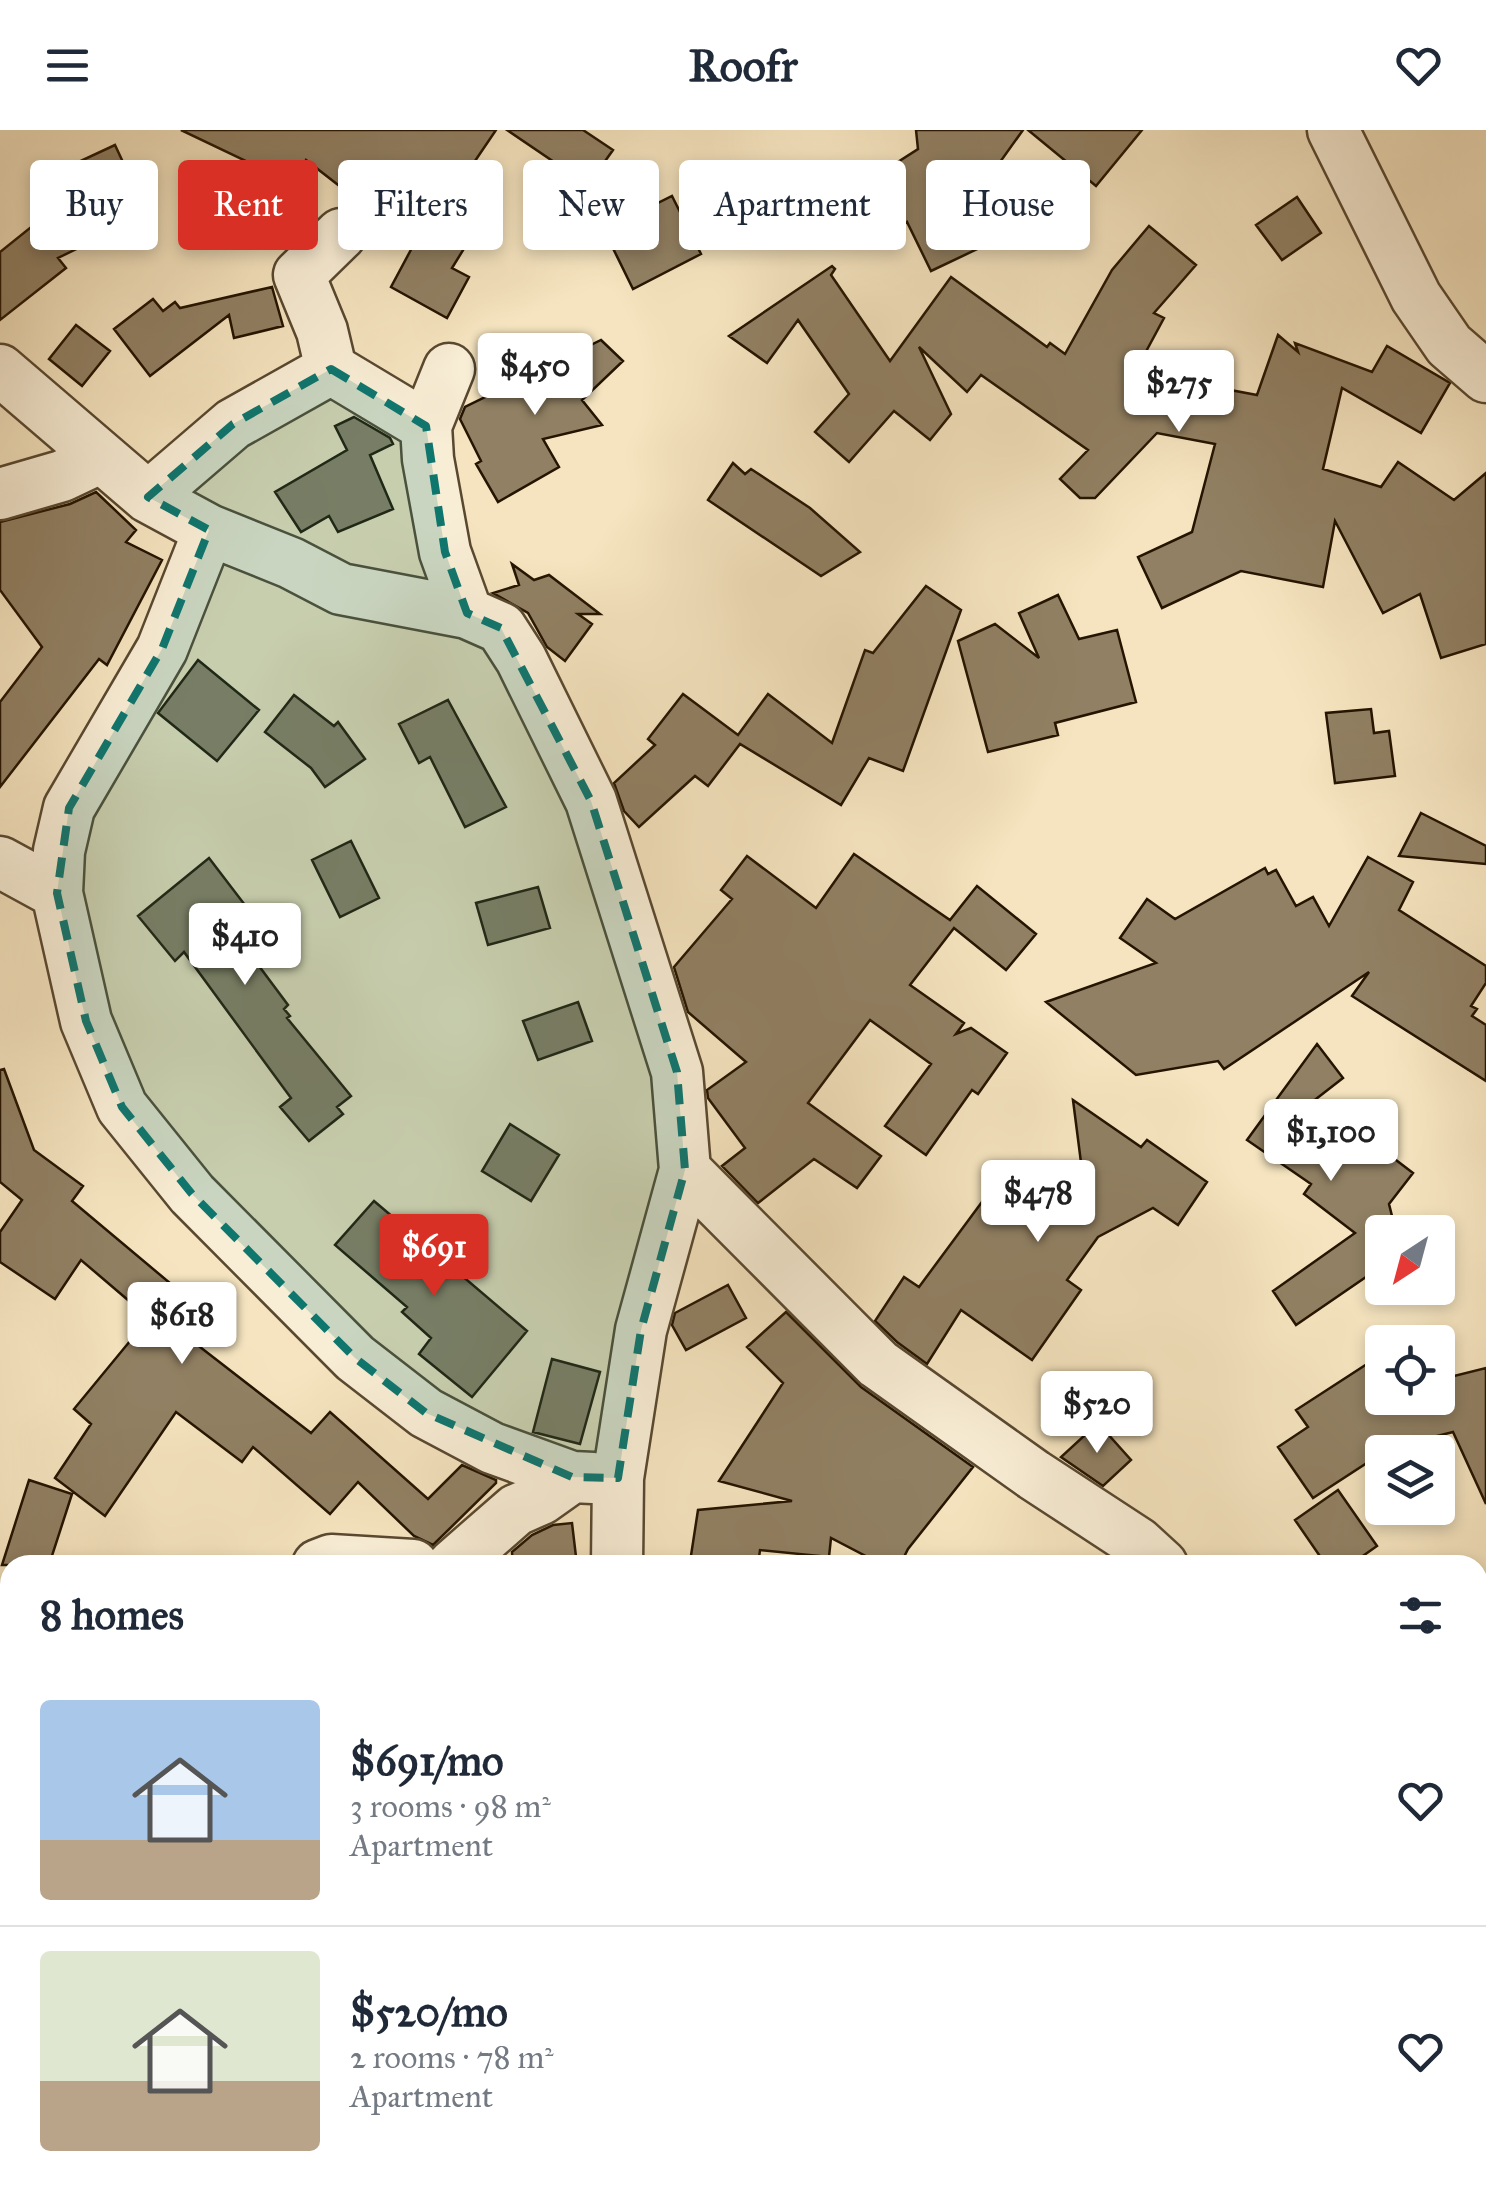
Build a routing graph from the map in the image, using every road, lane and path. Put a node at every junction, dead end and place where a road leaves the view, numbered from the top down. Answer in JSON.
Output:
{"nodes":[{"id":1,"x":1334,"y":130,"type":"edge"},
{"id":2,"x":338,"y":237,"type":"edge"},
{"id":3,"x":331,"y":369,"type":"junction"},
{"id":4,"x":449,"y":369,"type":"dead end"},
{"id":5,"x":0,"y":370,"type":"edge"},
{"id":6,"x":1486,"y":377,"type":"edge"},
{"id":7,"x":426,"y":426,"type":"junction"},
{"id":8,"x":100,"y":458,"type":"junction"},
{"id":9,"x":0,"y":494,"type":"edge"},
{"id":10,"x":148,"y":497,"type":"junction"},
{"id":11,"x":209,"y":530,"type":"junction"},
{"id":12,"x":467,"y":613,"type":"junction"},
{"id":13,"x":0,"y":862,"type":"edge"},
{"id":14,"x":57,"y":893,"type":"junction"},
{"id":15,"x":685,"y":1170,"type":"junction"},
{"id":16,"x":595,"y":1478,"type":"junction"},
{"id":17,"x":464,"y":1555,"type":"edge"},
{"id":18,"x":614,"y":1555,"type":"edge"},
{"id":19,"x":1151,"y":1555,"type":"edge"}],
"edges":[{"from":1,"to":6,"type":"street"},
{"from":2,"to":3,"type":"street"},
{"from":3,"to":7,"type":"street"},
{"from":3,"to":10,"type":"street"},
{"from":4,"to":7,"type":"street"},
{"from":5,"to":8,"type":"street"},
{"from":7,"to":12,"type":"street"},
{"from":8,"to":9,"type":"street"},
{"from":8,"to":10,"type":"street"},
{"from":10,"to":11,"type":"street"},
{"from":11,"to":12,"type":"street"},
{"from":11,"to":14,"type":"street"},
{"from":12,"to":15,"type":"street"},
{"from":13,"to":14,"type":"street"},
{"from":14,"to":16,"type":"street"},
{"from":15,"to":16,"type":"street"},
{"from":15,"to":19,"type":"street"},
{"from":16,"to":17,"type":"street"},
{"from":16,"to":18,"type":"street"}]}
